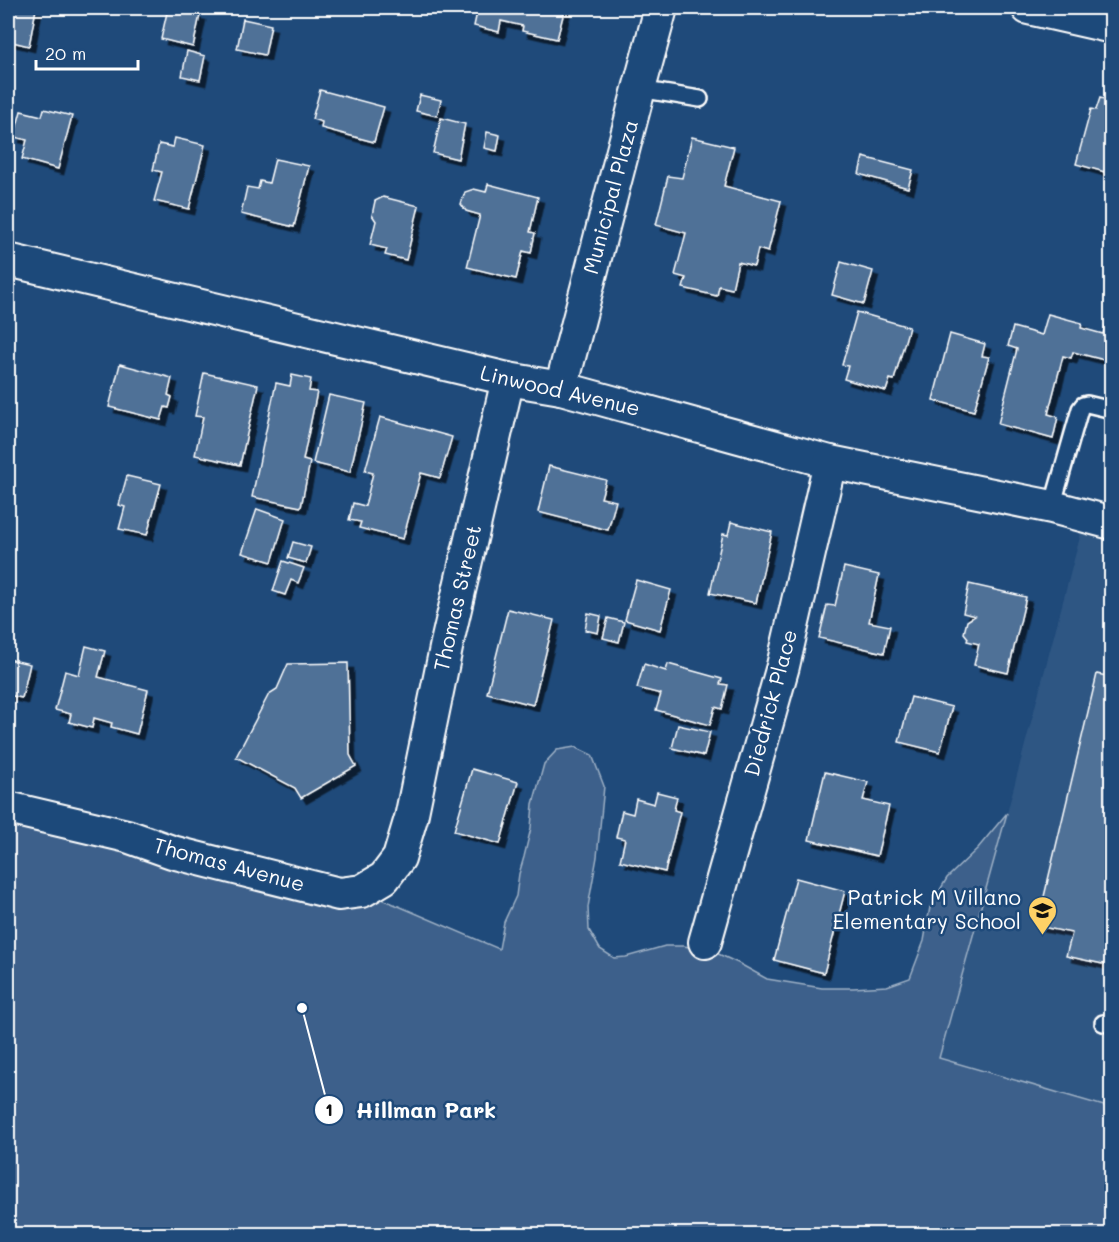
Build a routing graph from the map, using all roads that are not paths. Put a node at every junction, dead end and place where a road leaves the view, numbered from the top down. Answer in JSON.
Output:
{"nodes":[{"id":1,"x":662,"y":8,"type":"edge"},
{"id":2,"x":1028,"y":8,"type":"edge"},
{"id":3,"x":1112,"y":27,"type":"edge"},
{"id":4,"x":639,"y":89,"type":"junction"},
{"id":5,"x":700,"y":99,"type":"dead end"},
{"id":6,"x":8,"y":260,"type":"edge"},
{"id":7,"x":508,"y":379,"type":"junction"},
{"id":8,"x":561,"y":388,"type":"junction"},
{"id":9,"x":1112,"y":410,"type":"edge"},
{"id":10,"x":830,"y":462,"type":"junction"},
{"id":11,"x":1052,"y":507,"type":"junction"},
{"id":12,"x":1112,"y":523,"type":"edge"},
{"id":13,"x":8,"y":808,"type":"edge"},
{"id":14,"x":411,"y":818,"type":"joint"},
{"id":15,"x":705,"y":942,"type":"dead end"}],
"edges":[{"from":1,"to":4,"type":"street","name":"Municipal Plaza"},
{"from":2,"to":3,"type":"street"},
{"from":4,"to":5,"type":"lane"},
{"from":4,"to":8,"type":"street","name":"Municipal Plaza"},
{"from":6,"to":7,"type":"street","name":"Linwood Avenue"},
{"from":7,"to":8,"type":"street","name":"Linwood Avenue"},
{"from":7,"to":14,"type":"street","name":"Thomas Street"},
{"from":8,"to":10,"type":"street","name":"Linwood Avenue"},
{"from":9,"to":11,"type":"lane"},
{"from":10,"to":11,"type":"street","name":"Linwood Avenue"},
{"from":10,"to":15,"type":"street","name":"Diedrick Place"},
{"from":11,"to":12,"type":"street","name":"Linwood Avenue"},
{"from":13,"to":14,"type":"street","name":"Thomas Avenue"}]}
